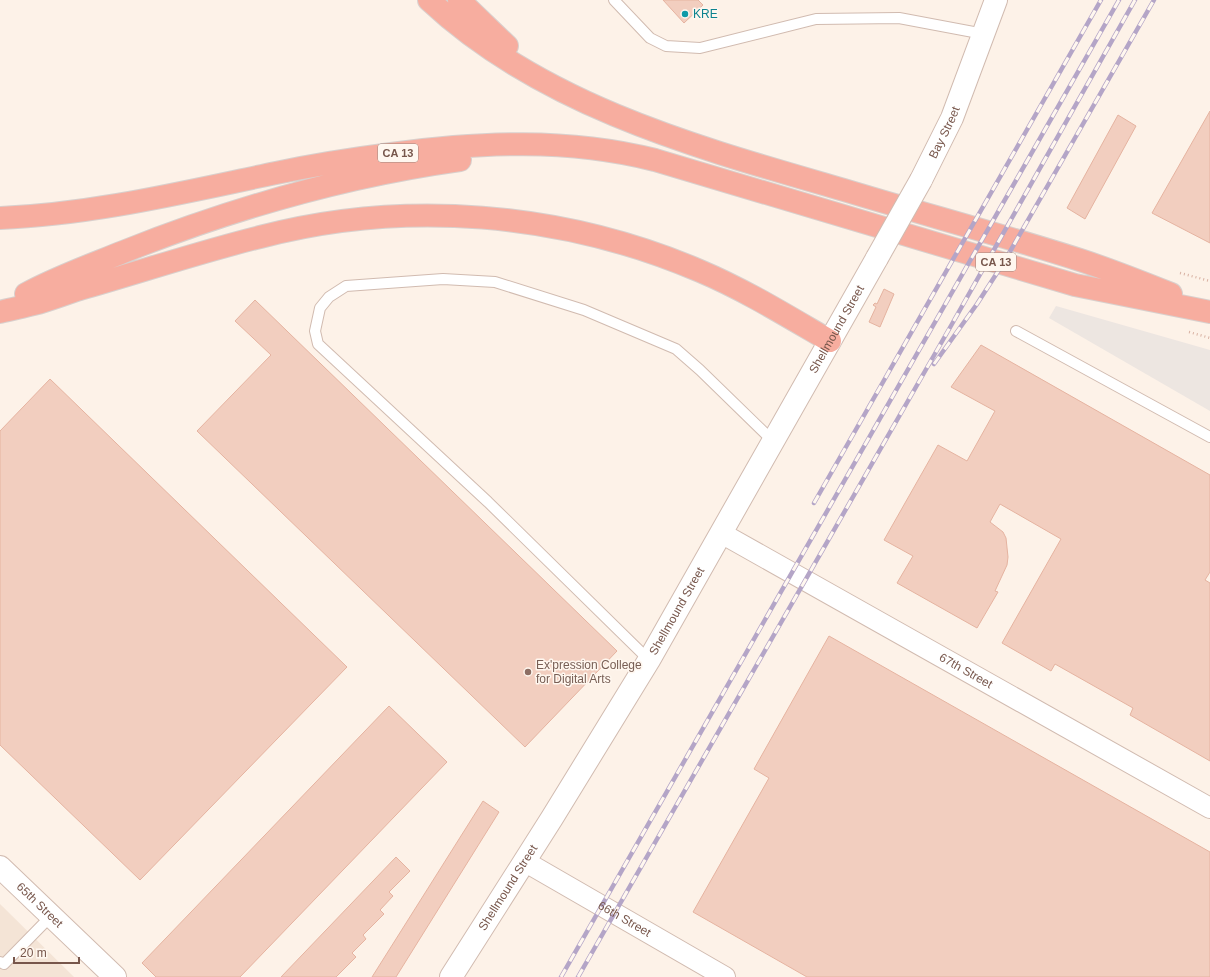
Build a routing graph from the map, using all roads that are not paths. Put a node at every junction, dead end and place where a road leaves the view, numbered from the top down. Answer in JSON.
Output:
{"nodes":[{"id":1,"x":429,"y":0,"type":"edge"},
{"id":2,"x":459,"y":0,"type":"edge"},
{"id":3,"x":614,"y":0,"type":"edge"},
{"id":4,"x":996,"y":0,"type":"edge"},
{"id":5,"x":984,"y":34,"type":"junction"},
{"id":6,"x":664,"y":134,"type":"junction"},
{"id":7,"x":785,"y":200,"type":"junction"},
{"id":8,"x":0,"y":218,"type":"edge"},
{"id":9,"x":877,"y":258,"type":"joint"},
{"id":10,"x":1210,"y":308,"type":"edge"},
{"id":11,"x":0,"y":310,"type":"edge"},
{"id":12,"x":1210,"y":312,"type":"edge"},
{"id":13,"x":1016,"y":331,"type":"dead end"},
{"id":14,"x":830,"y":341,"type":"junction"},
{"id":15,"x":1210,"y":437,"type":"edge"},
{"id":16,"x":774,"y":442,"type":"junction"},
{"id":17,"x":721,"y":533,"type":"junction"},
{"id":18,"x":649,"y":660,"type":"junction"},
{"id":19,"x":1210,"y":808,"type":"edge"},
{"id":20,"x":524,"y":861,"type":"junction"},
{"id":21,"x":0,"y":867,"type":"edge"},
{"id":22,"x":51,"y":916,"type":"junction"},
{"id":23,"x":0,"y":962,"type":"edge"},
{"id":24,"x":115,"y":977,"type":"edge"},
{"id":25,"x":451,"y":977,"type":"edge"},
{"id":26,"x":725,"y":977,"type":"edge"}],
"edges":[{"from":1,"to":6,"type":"highway","number":"CA 13"},
{"from":2,"to":6,"type":"highway"},
{"from":3,"to":5,"type":"lane"},
{"from":4,"to":5,"type":"street","name":"Bay Street"},
{"from":5,"to":9,"type":"street","name":"Bay Street","bridge":true},
{"from":6,"to":10,"type":"highway","number":"CA 13"},
{"from":7,"to":8,"type":"highway","number":"CA 13"},
{"from":7,"to":11,"type":"highway"},
{"from":7,"to":12,"type":"highway","number":"CA 13"},
{"from":9,"to":14,"type":"street","name":"Shellmound Street"},
{"from":11,"to":14,"type":"highway"},
{"from":13,"to":15,"type":"lane"},
{"from":14,"to":16,"type":"street","name":"Shellmound Street"},
{"from":16,"to":17,"type":"street","name":"Shellmound Street"},
{"from":16,"to":18,"type":"lane"},
{"from":17,"to":18,"type":"street","name":"Shellmound Street"},
{"from":17,"to":19,"type":"street","name":"67th Street"},
{"from":18,"to":20,"type":"street","name":"Shellmound Street"},
{"from":20,"to":25,"type":"street","name":"Shellmound Street"},
{"from":20,"to":26,"type":"street","name":"66th Street"},
{"from":21,"to":22,"type":"street","name":"65th Street"},
{"from":22,"to":23,"type":"lane"},
{"from":22,"to":24,"type":"street","name":"65th Street"}]}
